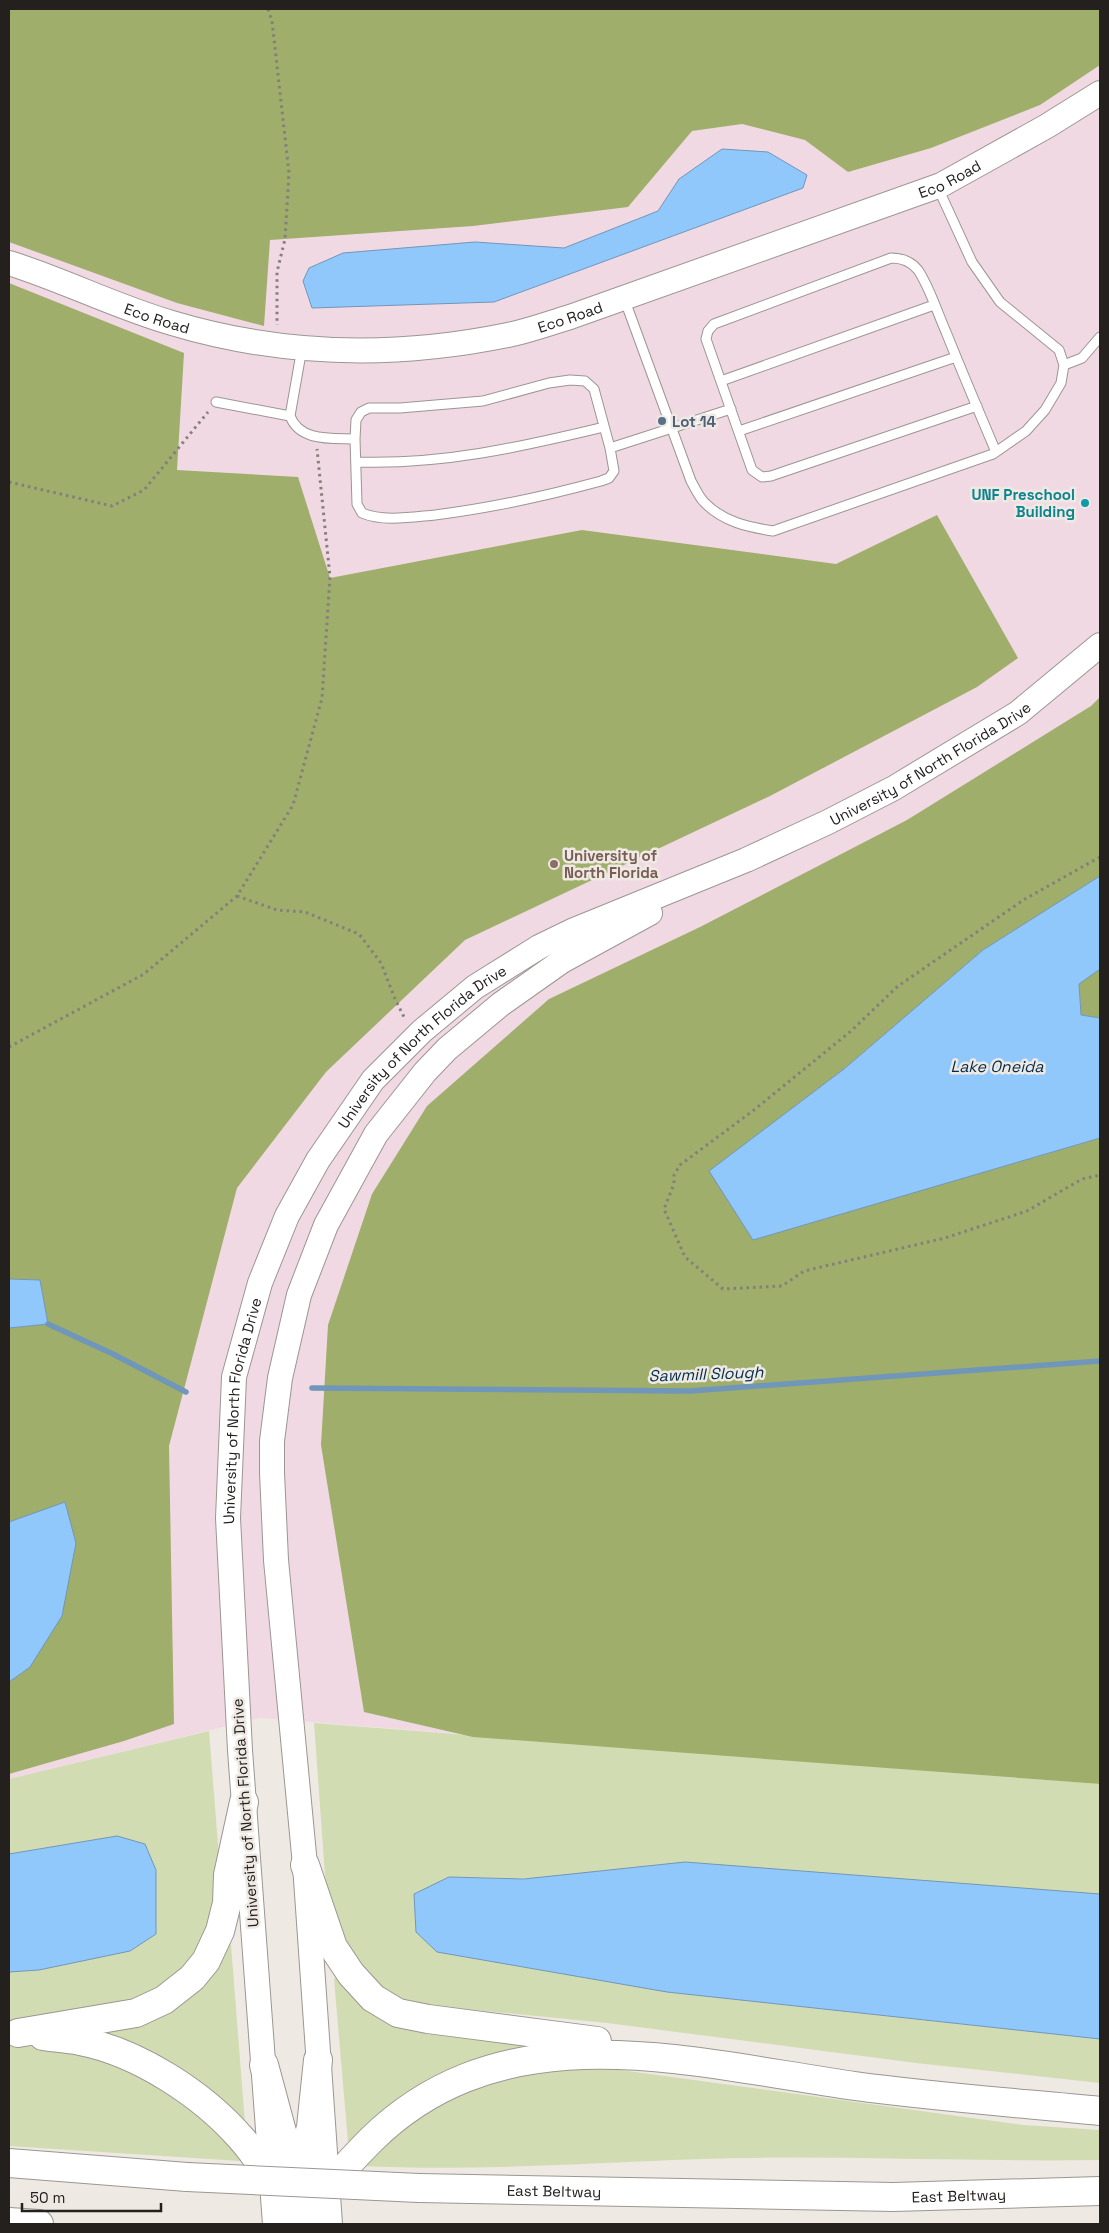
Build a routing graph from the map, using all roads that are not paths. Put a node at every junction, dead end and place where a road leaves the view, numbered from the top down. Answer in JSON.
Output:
{"nodes":[{"id":1,"x":1100,"y":93,"type":"edge"},
{"id":2,"x":937,"y":186,"type":"junction"},
{"id":3,"x":9,"y":263,"type":"edge"},
{"id":4,"x":624,"y":298,"type":"junction"},
{"id":5,"x":934,"y":305,"type":"junction"},
{"id":6,"x":1100,"y":337,"type":"edge"},
{"id":7,"x":302,"y":348,"type":"junction"},
{"id":8,"x":956,"y":357,"type":"junction"},
{"id":9,"x":1064,"y":365,"type":"junction"},
{"id":10,"x":721,"y":381,"type":"junction"},
{"id":11,"x":216,"y":402,"type":"road end"},
{"id":12,"x":977,"y":406,"type":"junction"},
{"id":13,"x":731,"y":409,"type":"junction"},
{"id":14,"x":290,"y":416,"type":"junction"},
{"id":15,"x":604,"y":427,"type":"junction"},
{"id":16,"x":673,"y":428,"type":"junction"},
{"id":17,"x":739,"y":431,"type":"junction"},
{"id":18,"x":355,"y":439,"type":"junction"},
{"id":19,"x":610,"y":448,"type":"junction"},
{"id":20,"x":996,"y":452,"type":"junction"},
{"id":21,"x":356,"y":462,"type":"junction"},
{"id":22,"x":1100,"y":645,"type":"edge"},
{"id":23,"x":746,"y":860,"type":"junction"},
{"id":24,"x":244,"y":1802,"type":"junction"},
{"id":25,"x":305,"y":1865,"type":"junction"},
{"id":26,"x":14,"y":2033,"type":"edge"},
{"id":27,"x":648,"y":2056,"type":"junction"},
{"id":28,"x":318,"y":2060,"type":"junction"},
{"id":29,"x":264,"y":2065,"type":"junction"},
{"id":30,"x":1100,"y":2111,"type":"edge"},
{"id":31,"x":9,"y":2163,"type":"edge"},
{"id":32,"x":299,"y":2175,"type":"junction"},
{"id":33,"x":1100,"y":2192,"type":"edge"},
{"id":34,"x":301,"y":2213,"type":"edge"},
{"id":35,"x":9,"y":2222,"type":"edge"},
{"id":36,"x":39,"y":2224,"type":"edge"}],
"edges":[{"from":1,"to":2,"type":"street","name":"Eco Road"},
{"from":2,"to":4,"type":"street","name":"Eco Road"},
{"from":2,"to":9,"type":"lane"},
{"from":3,"to":7,"type":"street","name":"Eco Road"},
{"from":4,"to":7,"type":"street","name":"Eco Road"},
{"from":4,"to":16,"type":"lane"},
{"from":5,"to":8,"type":"lane"},
{"from":5,"to":10,"type":"lane"},
{"from":5,"to":10,"type":"lane"},
{"from":6,"to":9,"type":"lane"},
{"from":7,"to":14,"type":"lane"},
{"from":8,"to":12,"type":"lane"},
{"from":8,"to":17,"type":"lane"},
{"from":9,"to":20,"type":"lane"},
{"from":10,"to":13,"type":"lane"},
{"from":11,"to":14,"type":"lane"},
{"from":12,"to":17,"type":"lane"},
{"from":12,"to":20,"type":"lane"},
{"from":13,"to":16,"type":"lane"},
{"from":13,"to":17,"type":"lane"},
{"from":14,"to":18,"type":"lane"},
{"from":15,"to":18,"type":"lane"},
{"from":15,"to":19,"type":"lane"},
{"from":15,"to":21,"type":"lane"},
{"from":16,"to":19,"type":"lane"},
{"from":16,"to":20,"type":"lane"},
{"from":18,"to":21,"type":"lane"},
{"from":19,"to":21,"type":"lane"},
{"from":22,"to":23,"type":"street","name":"University of North Florida Drive"},
{"from":23,"to":24,"type":"street","name":"University of North Florida Drive"},
{"from":23,"to":25,"type":"street","name":"University of North Florida Drive"},
{"from":24,"to":26,"type":"highway"},
{"from":24,"to":29,"type":"street","name":"University of North Florida Drive"},
{"from":25,"to":27,"type":"highway"},
{"from":25,"to":28,"type":"street","name":"University of North Florida Drive"},
{"from":26,"to":34,"type":"highway"},
{"from":27,"to":30,"type":"highway"},
{"from":27,"to":34,"type":"highway"},
{"from":28,"to":32,"type":"highway"},
{"from":28,"to":34,"type":"street","name":"University of North Florida Drive"},
{"from":29,"to":32,"type":"highway"},
{"from":29,"to":34,"type":"street","name":"University of North Florida Drive"},
{"from":31,"to":33,"type":"highway","name":"East Beltway","bridge":true},
{"from":32,"to":34,"type":"highway"},
{"from":35,"to":36,"type":"highway"}]}
